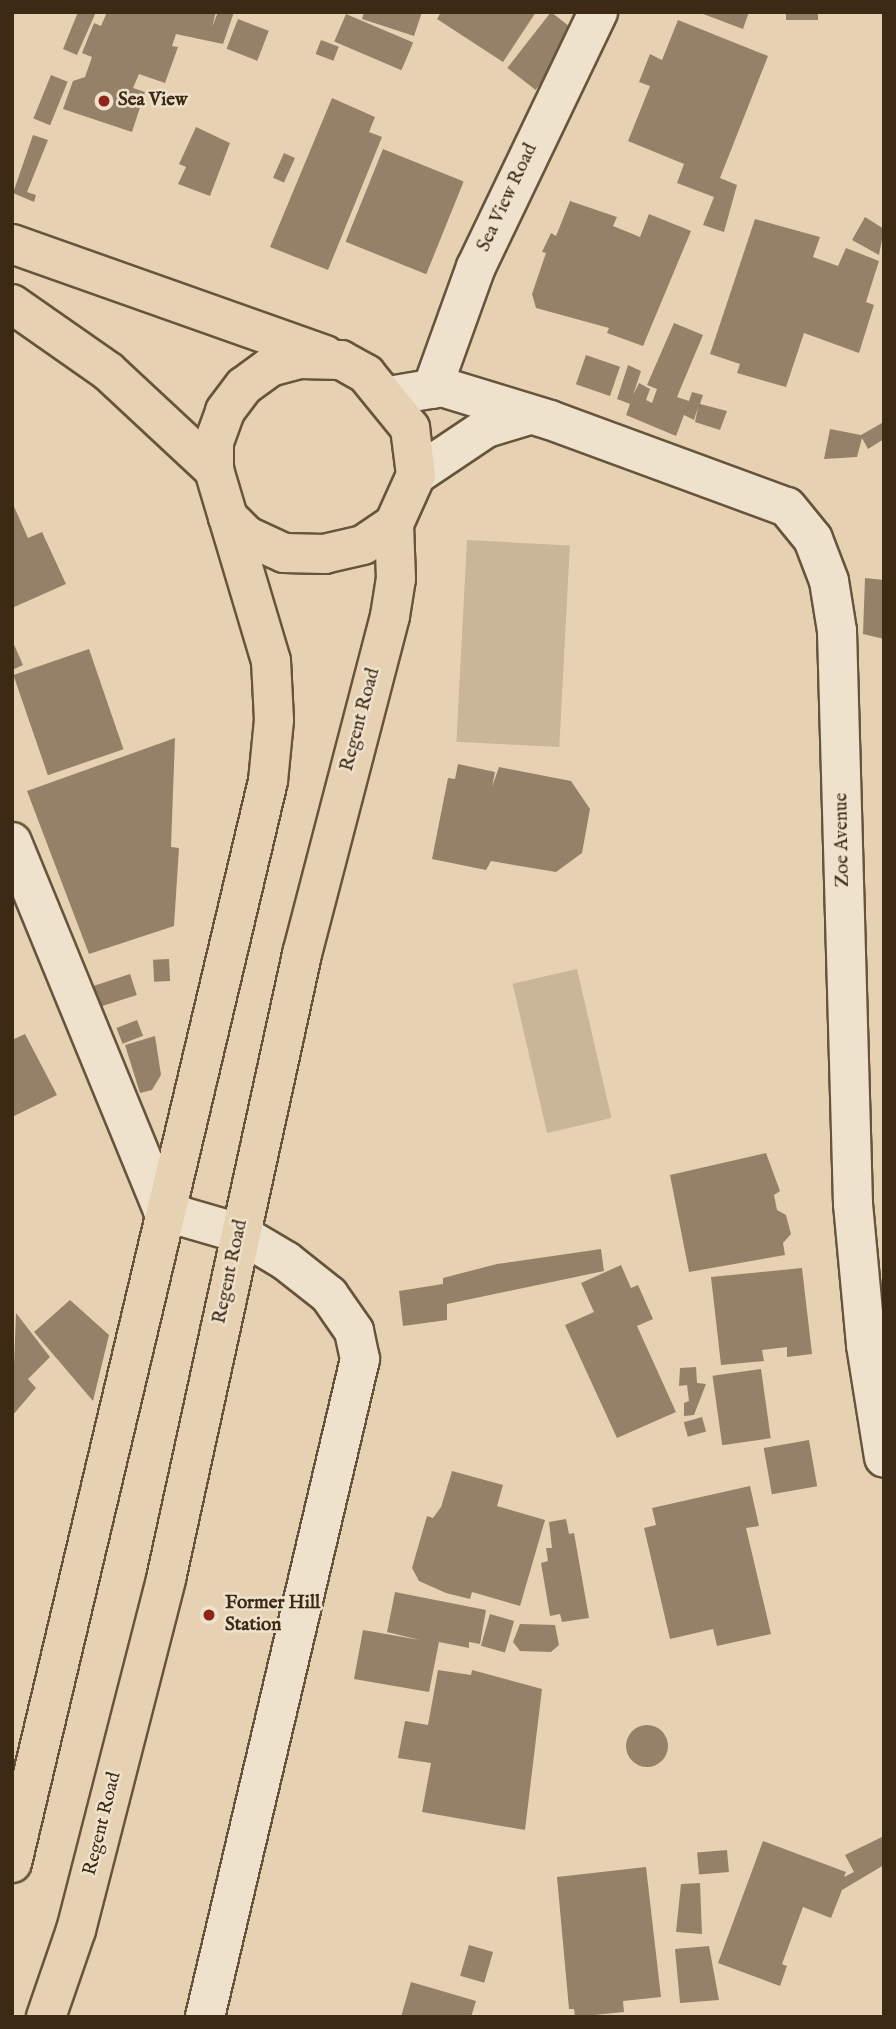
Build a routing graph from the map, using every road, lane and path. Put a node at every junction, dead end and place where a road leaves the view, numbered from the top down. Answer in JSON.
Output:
{"nodes":[{"id":1,"x":598,"y":12,"type":"edge"},
{"id":2,"x":12,"y":244,"type":"edge"},
{"id":3,"x":12,"y":304,"type":"edge"},
{"id":4,"x":341,"y":360,"type":"junction"},
{"id":5,"x":432,"y":389,"type":"junction"},
{"id":6,"x":389,"y":396,"type":"junction"},
{"id":7,"x":529,"y":415,"type":"junction"},
{"id":8,"x":214,"y":470,"type":"junction"},
{"id":9,"x":416,"y":475,"type":"junction"},
{"id":10,"x":228,"y":517,"type":"junction"},
{"id":11,"x":394,"y":524,"type":"junction"},
{"id":12,"x":12,"y":842,"type":"edge"},
{"id":13,"x":163,"y":1211,"type":"junction"},
{"id":14,"x":239,"y":1233,"type":"junction"},
{"id":15,"x":884,"y":1458,"type":"edge"},
{"id":16,"x":12,"y":1863,"type":"edge"},
{"id":17,"x":46,"y":2017,"type":"edge"},
{"id":18,"x":205,"y":2017,"type":"edge"}],
"edges":[{"from":1,"to":5,"type":"street","name":"Sea View Road"},
{"from":2,"to":4,"type":"main road"},
{"from":3,"to":8,"type":"main road"},
{"from":4,"to":6,"type":"main road"},
{"from":4,"to":8,"type":"main road"},
{"from":5,"to":6,"type":"street","name":"Zoe Avenue"},
{"from":5,"to":7,"type":"street","name":"Zoe Avenue"},
{"from":6,"to":9,"type":"main road"},
{"from":7,"to":9,"type":"street"},
{"from":7,"to":15,"type":"street","name":"Zoe Avenue"},
{"from":8,"to":10,"type":"main road"},
{"from":9,"to":11,"type":"main road"},
{"from":10,"to":11,"type":"main road"},
{"from":10,"to":13,"type":"main road"},
{"from":11,"to":14,"type":"main road","name":"Regent Road"},
{"from":12,"to":13,"type":"street"},
{"from":13,"to":14,"type":"street"},
{"from":13,"to":16,"type":"main road"},
{"from":14,"to":17,"type":"main road","name":"Regent Road"},
{"from":14,"to":18,"type":"street"}]}
